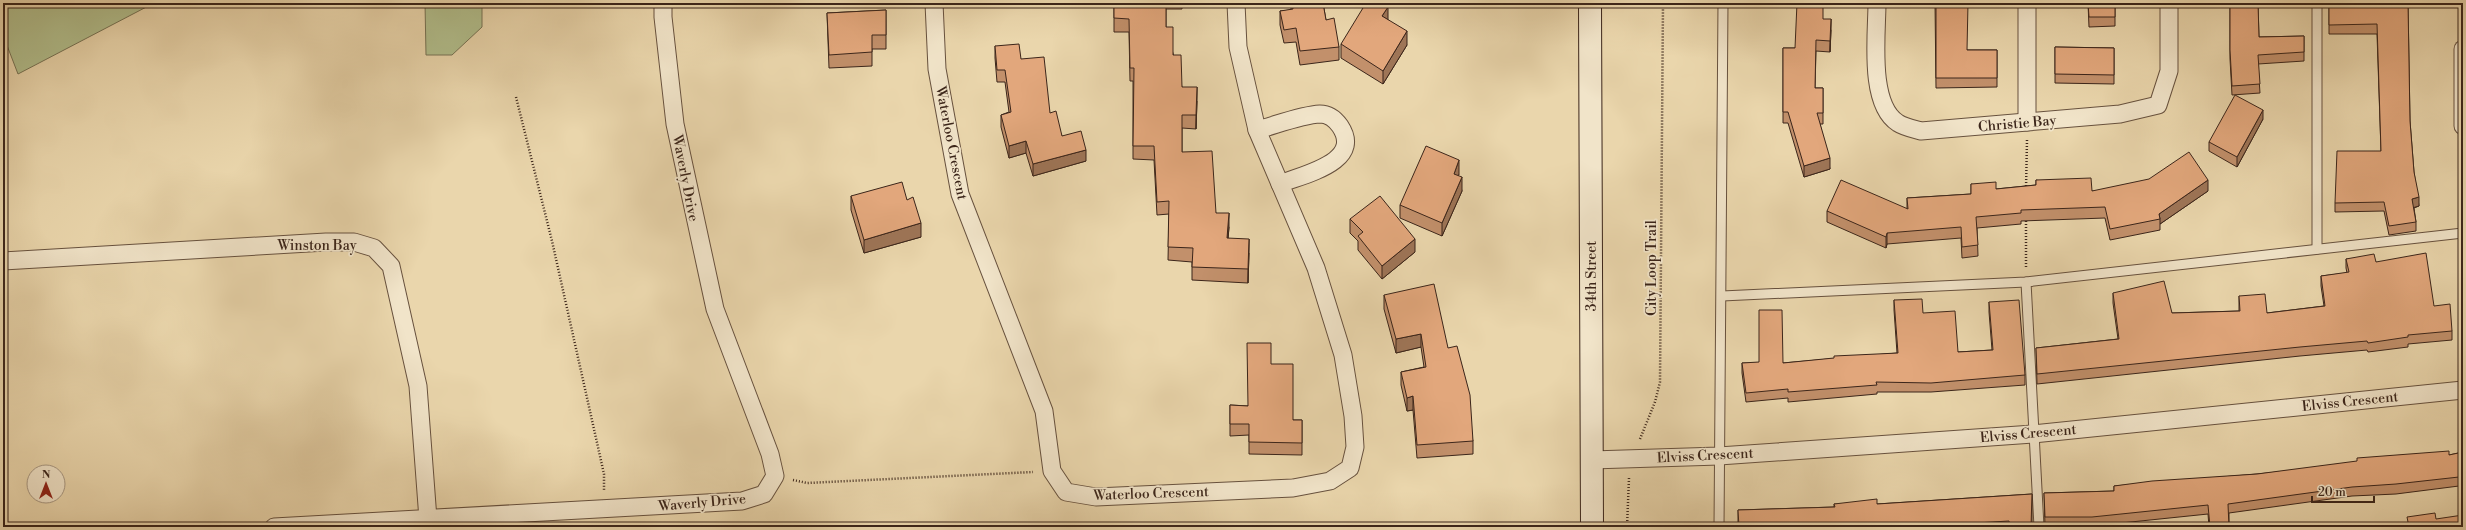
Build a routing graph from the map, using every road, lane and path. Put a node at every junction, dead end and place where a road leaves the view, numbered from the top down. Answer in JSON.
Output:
{"nodes":[{"id":1,"x":663,"y":3,"type":"edge"},
{"id":2,"x":934,"y":3,"type":"edge"},
{"id":3,"x":1236,"y":3,"type":"edge"},
{"id":4,"x":1663,"y":3,"type":"edge"},
{"id":5,"x":1723,"y":3,"type":"edge"},
{"id":6,"x":1877,"y":3,"type":"edge"},
{"id":7,"x":2027,"y":3,"type":"edge"},
{"id":8,"x":2169,"y":3,"type":"edge"},
{"id":9,"x":2317,"y":3,"type":"edge"},
{"id":10,"x":1589,"y":10,"type":"edge"},
{"id":11,"x":2463,"y":49,"type":"edge"},
{"id":12,"x":516,"y":97,"type":"dead end"},
{"id":13,"x":2027,"y":122,"type":"junction"},
{"id":14,"x":2463,"y":126,"type":"edge"},
{"id":15,"x":1257,"y":130,"type":"junction"},
{"id":16,"x":1280,"y":184,"type":"junction"},
{"id":17,"x":2026,"y":194,"type":"edge"},
{"id":18,"x":2026,"y":210,"type":"edge"},
{"id":19,"x":2463,"y":233,"type":"edge"},
{"id":20,"x":2317,"y":249,"type":"junction"},
{"id":21,"x":3,"y":261,"type":"edge"},
{"id":22,"x":2026,"y":282,"type":"junction"},
{"id":23,"x":1722,"y":296,"type":"junction"},
{"id":24,"x":2463,"y":390,"type":"edge"},
{"id":25,"x":2033,"y":434,"type":"junction"},
{"id":26,"x":1719,"y":456,"type":"junction"},
{"id":27,"x":1633,"y":458,"type":"junction"},
{"id":28,"x":1592,"y":460,"type":"junction"},
{"id":29,"x":1052,"y":472,"type":"junction"},
{"id":30,"x":775,"y":476,"type":"junction"},
{"id":31,"x":606,"y":510,"type":"junction"},
{"id":32,"x":428,"y":519,"type":"junction"},
{"id":33,"x":274,"y":527,"type":"edge"},
{"id":34,"x":1592,"y":527,"type":"edge"},
{"id":35,"x":1627,"y":527,"type":"edge"},
{"id":36,"x":1719,"y":527,"type":"edge"},
{"id":37,"x":2039,"y":527,"type":"edge"}],
"edges":[{"from":1,"to":30,"type":"street","name":"Waverly Drive"},
{"from":2,"to":29,"type":"street","name":"Waterloo Crescent"},
{"from":3,"to":15,"type":"street","name":"Waterloo Crescent"},
{"from":4,"to":27,"type":"path","name":"City Loop Trail"},
{"from":5,"to":23,"type":"lane"},
{"from":6,"to":13,"type":"street","name":"Christie Bay"},
{"from":7,"to":13,"type":"street"},
{"from":8,"to":13,"type":"street","name":"Christie Bay"},
{"from":9,"to":20,"type":"lane"},
{"from":10,"to":28,"type":"main road","name":"34th Street"},
{"from":11,"to":14,"type":"street"},
{"from":12,"to":31,"type":"path"},
{"from":13,"to":17,"type":"path"},
{"from":15,"to":16,"type":"street","name":"Waterloo Crescent"},
{"from":15,"to":16,"type":"street"},
{"from":16,"to":29,"type":"street","name":"Waterloo Crescent"},
{"from":18,"to":22,"type":"path"},
{"from":19,"to":20,"type":"lane"},
{"from":20,"to":22,"type":"lane"},
{"from":21,"to":32,"type":"street","name":"Winston Bay"},
{"from":22,"to":23,"type":"lane"},
{"from":22,"to":25,"type":"lane"},
{"from":23,"to":26,"type":"lane"},
{"from":24,"to":25,"type":"street","name":"Elviss Crescent"},
{"from":25,"to":26,"type":"street","name":"Elviss Crescent"},
{"from":25,"to":37,"type":"lane"},
{"from":26,"to":27,"type":"street","name":"Elviss Crescent"},
{"from":26,"to":36,"type":"lane"},
{"from":27,"to":28,"type":"street","name":"Elviss Crescent"},
{"from":27,"to":35,"type":"path","name":"City Loop Trail"},
{"from":28,"to":34,"type":"main road","name":"34th Street"},
{"from":29,"to":30,"type":"path"},
{"from":30,"to":31,"type":"street","name":"Waverly Drive"},
{"from":31,"to":32,"type":"street","name":"Waverly Drive"},
{"from":32,"to":33,"type":"street","name":"Waverly Drive"}]}
